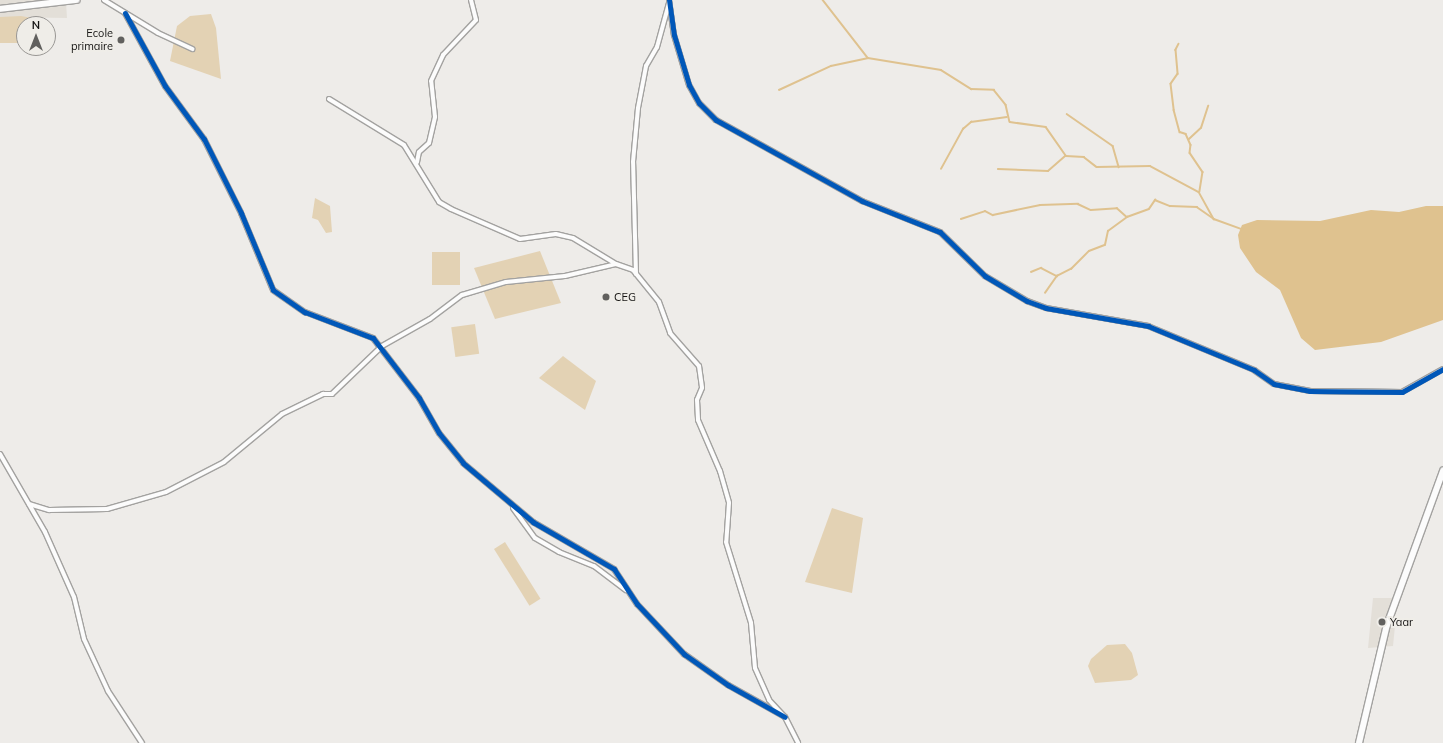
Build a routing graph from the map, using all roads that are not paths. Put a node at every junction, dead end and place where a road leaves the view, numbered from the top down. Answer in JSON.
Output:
{"nodes":[{"id":1,"x":76,"y":0,"type":"edge"},
{"id":2,"x":104,"y":0,"type":"edge"},
{"id":3,"x":471,"y":0,"type":"edge"},
{"id":4,"x":669,"y":1,"type":"edge"},
{"id":5,"x":0,"y":9,"type":"edge"},
{"id":6,"x":125,"y":12,"type":"junction"},
{"id":7,"x":192,"y":49,"type":"dead end"},
{"id":8,"x":329,"y":99,"type":"dead end"},
{"id":9,"x":417,"y":163,"type":"junction"},
{"id":10,"x":616,"y":264,"type":"junction"},
{"id":11,"x":636,"y":274,"type":"junction"},
{"id":12,"x":382,"y":346,"type":"junction"},
{"id":13,"x":1443,"y":369,"type":"edge"},
{"id":14,"x":0,"y":454,"type":"edge"},
{"id":15,"x":1443,"y":472,"type":"edge"},
{"id":16,"x":29,"y":504,"type":"junction"},
{"id":17,"x":512,"y":506,"type":"junction"},
{"id":18,"x":628,"y":592,"type":"junction"},
{"id":19,"x":785,"y":717,"type":"junction"},
{"id":20,"x":142,"y":743,"type":"edge"},
{"id":21,"x":798,"y":743,"type":"edge"},
{"id":22,"x":1359,"y":743,"type":"edge"}],
"edges":[{"from":1,"to":5,"type":"street"},
{"from":2,"to":6,"type":"street"},
{"from":3,"to":9,"type":"street"},
{"from":4,"to":11,"type":"street"},
{"from":4,"to":13,"type":"street"},
{"from":6,"to":7,"type":"street"},
{"from":6,"to":12,"type":"street"},
{"from":8,"to":9,"type":"street"},
{"from":9,"to":10,"type":"street"},
{"from":10,"to":11,"type":"street"},
{"from":10,"to":12,"type":"street"},
{"from":11,"to":19,"type":"street"},
{"from":12,"to":16,"type":"street"},
{"from":12,"to":17,"type":"street"},
{"from":14,"to":16,"type":"street"},
{"from":15,"to":22,"type":"street"},
{"from":16,"to":20,"type":"street"},
{"from":17,"to":18,"type":"street"},
{"from":17,"to":18,"type":"street"},
{"from":18,"to":19,"type":"street"},
{"from":19,"to":21,"type":"street"}]}
